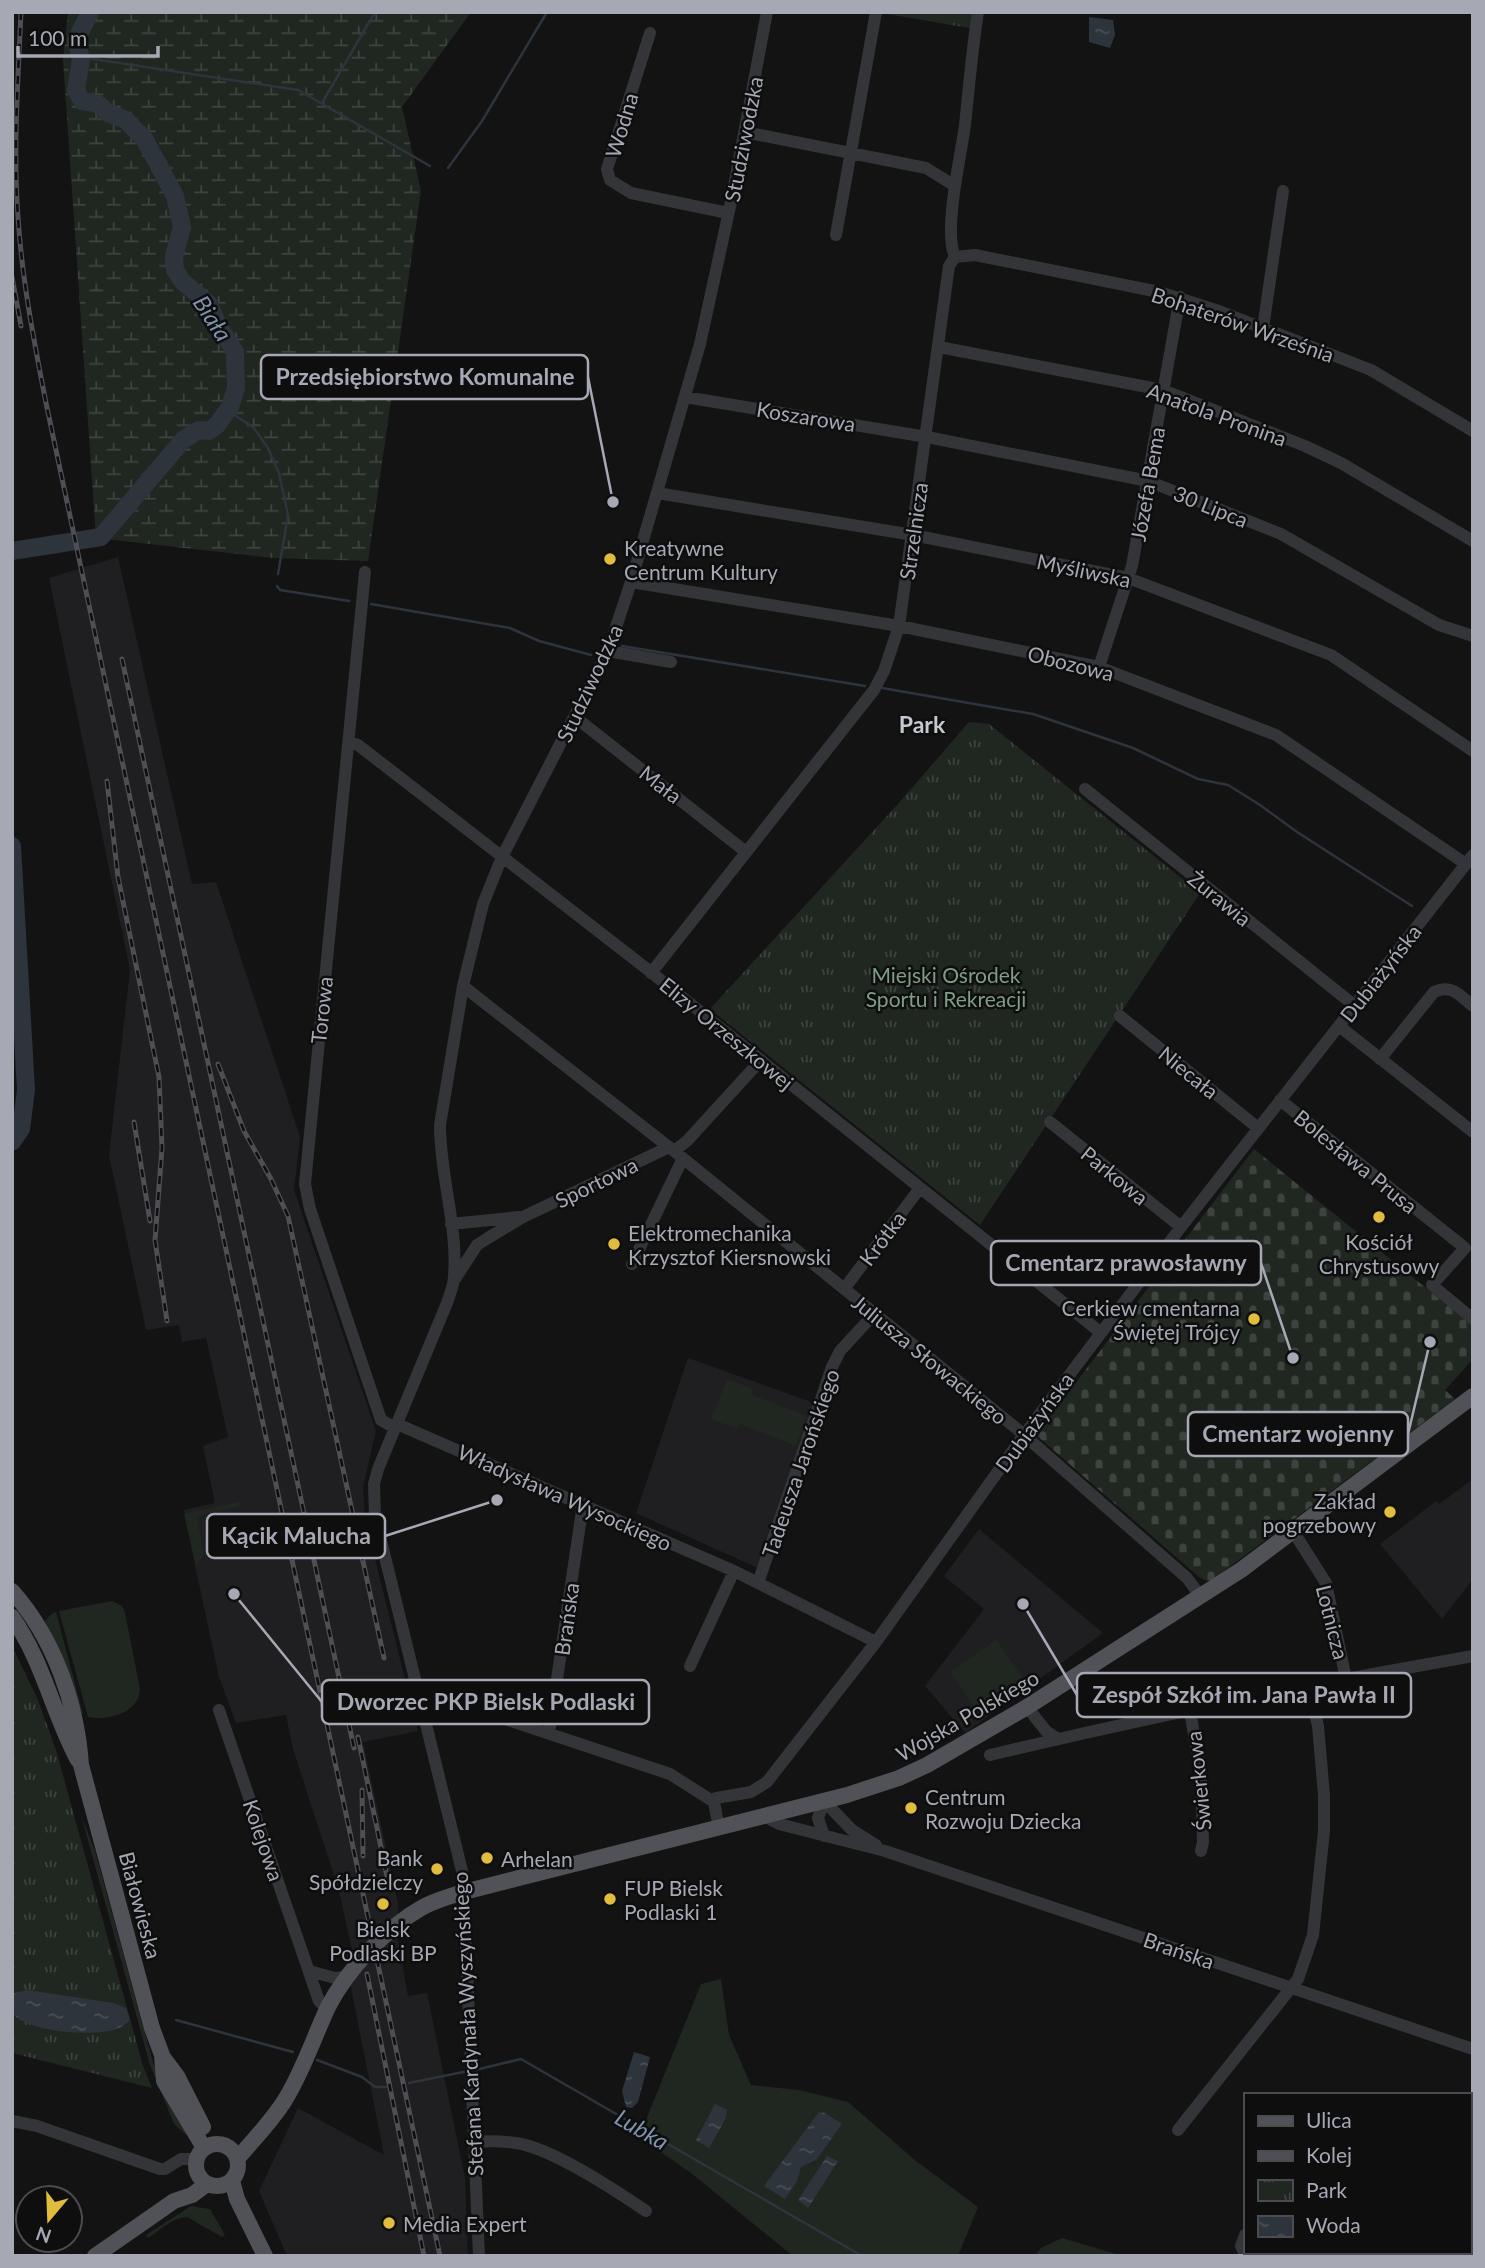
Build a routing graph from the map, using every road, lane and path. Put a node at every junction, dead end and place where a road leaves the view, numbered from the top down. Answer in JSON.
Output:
{"nodes":[{"id":1,"x":767,"y":12,"type":"edge"},
{"id":2,"x":876,"y":12,"type":"edge"},
{"id":3,"x":978,"y":12,"type":"edge"},
{"id":4,"x":650,"y":33,"type":"dead end"},
{"id":5,"x":745,"y":132,"type":"junction"},
{"id":6,"x":850,"y":153,"type":"junction"},
{"id":7,"x":955,"y":186,"type":"junction"},
{"id":8,"x":1283,"y":191,"type":"dead end"},
{"id":9,"x":728,"y":214,"type":"junction"},
{"id":10,"x":836,"y":235,"type":"dead end"},
{"id":11,"x":955,"y":257,"type":"junction"},
{"id":12,"x":1180,"y":297,"type":"junction"},
{"id":13,"x":1263,"y":328,"type":"junction"},
{"id":14,"x":939,"y":347,"type":"junction"},
{"id":15,"x":1163,"y":390,"type":"junction"},
{"id":16,"x":685,"y":397,"type":"junction"},
{"id":17,"x":1473,"y":431,"type":"edge"},
{"id":18,"x":927,"y":437,"type":"junction"},
{"id":19,"x":1148,"y":481,"type":"junction"},
{"id":20,"x":657,"y":493,"type":"junction"},
{"id":21,"x":913,"y":535,"type":"junction"},
{"id":22,"x":1473,"y":541,"type":"edge"},
{"id":23,"x":365,"y":572,"type":"dead end"},
{"id":24,"x":1128,"y":578,"type":"junction"},
{"id":25,"x":631,"y":582,"type":"junction"},
{"id":26,"x":899,"y":626,"type":"junction"},
{"id":27,"x":1473,"y":636,"type":"edge"},
{"id":28,"x":608,"y":651,"type":"junction"},
{"id":29,"x":671,"y":662,"type":"dead end"},
{"id":30,"x":1099,"y":667,"type":"junction"},
{"id":31,"x":575,"y":717,"type":"junction"},
{"id":32,"x":349,"y":741,"type":"junction"},
{"id":33,"x":1473,"y":751,"type":"edge"},
{"id":34,"x":1085,"y":789,"type":"dead end"},
{"id":35,"x":746,"y":852,"type":"junction"},
{"id":36,"x":502,"y":857,"type":"junction"},
{"id":37,"x":1469,"y":859,"type":"edge"},
{"id":38,"x":651,"y":973,"type":"junction"},
{"id":39,"x":463,"y":986,"type":"junction"},
{"id":40,"x":1355,"y":1006,"type":"junction"},
{"id":41,"x":1473,"y":1006,"type":"edge"},
{"id":42,"x":1120,"y":1016,"type":"dead end"},
{"id":43,"x":1339,"y":1026,"type":"junction"},
{"id":44,"x":1380,"y":1059,"type":"junction"},
{"id":45,"x":761,"y":1060,"type":"junction"},
{"id":46,"x":1280,"y":1100,"type":"junction"},
{"id":47,"x":1050,"y":1122,"type":"dead end"},
{"id":48,"x":1258,"y":1128,"type":"junction"},
{"id":49,"x":1473,"y":1132,"type":"edge"},
{"id":50,"x":675,"y":1152,"type":"junction"},
{"id":51,"x":920,"y":1188,"type":"junction"},
{"id":52,"x":523,"y":1217,"type":"junction"},
{"id":53,"x":451,"y":1223,"type":"junction"},
{"id":54,"x":1181,"y":1227,"type":"junction"},
{"id":55,"x":1469,"y":1244,"type":"edge"},
{"id":56,"x":632,"y":1264,"type":"dead end"},
{"id":57,"x":454,"y":1279,"type":"junction"},
{"id":58,"x":844,"y":1289,"type":"junction"},
{"id":59,"x":875,"y":1314,"type":"junction"},
{"id":60,"x":1473,"y":1319,"type":"edge"},
{"id":61,"x":1100,"y":1332,"type":"junction"},
{"id":62,"x":1473,"y":1396,"type":"edge"},
{"id":63,"x":396,"y":1426,"type":"junction"},
{"id":64,"x":1024,"y":1435,"type":"junction"},
{"id":65,"x":583,"y":1504,"type":"junction"},
{"id":66,"x":1293,"y":1531,"type":"junction"},
{"id":67,"x":734,"y":1571,"type":"junction"},
{"id":68,"x":758,"y":1583,"type":"junction"},
{"id":69,"x":12,"y":1591,"type":"edge"},
{"id":70,"x":1201,"y":1597,"type":"junction"},
{"id":71,"x":24,"y":1605,"type":"junction"},
{"id":72,"x":13,"y":1619,"type":"edge"},
{"id":73,"x":876,"y":1642,"type":"junction"},
{"id":74,"x":1473,"y":1656,"type":"edge"},
{"id":75,"x":690,"y":1666,"type":"dead end"},
{"id":76,"x":1346,"y":1679,"type":"junction"},
{"id":77,"x":1309,"y":1687,"type":"junction"},
{"id":78,"x":421,"y":1699,"type":"junction"},
{"id":79,"x":1027,"y":1707,"type":"junction"},
{"id":80,"x":219,"y":1710,"type":"dead end"},
{"id":81,"x":1190,"y":1711,"type":"junction"},
{"id":82,"x":550,"y":1733,"type":"junction"},
{"id":83,"x":1058,"y":1739,"type":"junction"},
{"id":84,"x":990,"y":1755,"type":"dead end"},
{"id":85,"x":81,"y":1765,"type":"junction"},
{"id":86,"x":846,"y":1795,"type":"junction"},
{"id":87,"x":824,"y":1801,"type":"junction"},
{"id":88,"x":714,"y":1802,"type":"junction"},
{"id":89,"x":764,"y":1816,"type":"junction"},
{"id":90,"x":841,"y":1817,"type":"junction"},
{"id":91,"x":719,"y":1828,"type":"junction"},
{"id":92,"x":824,"y":1836,"type":"junction"},
{"id":93,"x":885,"y":1851,"type":"junction"},
{"id":94,"x":1201,"y":1851,"type":"dead end"},
{"id":95,"x":464,"y":1892,"type":"junction"},
{"id":96,"x":309,"y":1971,"type":"junction"},
{"id":97,"x":346,"y":1977,"type":"junction"},
{"id":98,"x":1291,"y":1988,"type":"junction"},
{"id":99,"x":327,"y":2009,"type":"junction"},
{"id":100,"x":1473,"y":2049,"type":"edge"},
{"id":101,"x":12,"y":2121,"type":"edge"},
{"id":102,"x":1178,"y":2130,"type":"dead end"},
{"id":103,"x":472,"y":2142,"type":"junction"},
{"id":104,"x":215,"y":2164,"type":"junction"},
{"id":105,"x":646,"y":2211,"type":"dead end"},
{"id":106,"x":95,"y":2256,"type":"edge"},
{"id":107,"x":254,"y":2256,"type":"edge"},
{"id":108,"x":265,"y":2256,"type":"edge"},
{"id":109,"x":479,"y":2256,"type":"edge"}],
"edges":[{"from":1,"to":5,"type":"street","name":"Studziwodzka"},
{"from":2,"to":6,"type":"street"},
{"from":3,"to":7,"type":"street","name":"Strzelnicza"},
{"from":4,"to":9,"type":"street","name":"Wodna"},
{"from":5,"to":6,"type":"street"},
{"from":5,"to":9,"type":"street","name":"Studziwodzka"},
{"from":6,"to":7,"type":"street"},
{"from":6,"to":10,"type":"street"},
{"from":7,"to":11,"type":"street","name":"Strzelnicza"},
{"from":8,"to":13,"type":"street"},
{"from":9,"to":16,"type":"street","name":"Studziwodzka"},
{"from":11,"to":12,"type":"street","name":"Bohaterów Września"},
{"from":11,"to":14,"type":"street","name":"Strzelnicza"},
{"from":12,"to":13,"type":"street","name":"Bohaterów Września"},
{"from":12,"to":15,"type":"street","name":"Józefa Bema"},
{"from":13,"to":17,"type":"street","name":"Bohaterów Września"},
{"from":14,"to":15,"type":"street","name":"Anatola Pronina"},
{"from":14,"to":18,"type":"street","name":"Strzelnicza"},
{"from":15,"to":19,"type":"street","name":"Józefa Bema"},
{"from":15,"to":22,"type":"street","name":"Anatola Pronina"},
{"from":16,"to":18,"type":"street","name":"Koszarowa"},
{"from":16,"to":20,"type":"street","name":"Studziwodzka"},
{"from":18,"to":19,"type":"street","name":"30 Lipca"},
{"from":18,"to":21,"type":"street","name":"Strzelnicza"},
{"from":19,"to":24,"type":"street","name":"Józefa Bema"},
{"from":19,"to":27,"type":"street","name":"30 Lipca"},
{"from":20,"to":21,"type":"street","name":"Myśliwska"},
{"from":20,"to":25,"type":"street","name":"Studziwodzka"},
{"from":21,"to":24,"type":"street","name":"Myśliwska"},
{"from":21,"to":26,"type":"street","name":"Strzelnicza"},
{"from":23,"to":32,"type":"street","name":"Torowa"},
{"from":24,"to":30,"type":"street","name":"Józefa Bema"},
{"from":24,"to":33,"type":"street","name":"Myśliwska"},
{"from":25,"to":26,"type":"street","name":"Obozowa"},
{"from":25,"to":28,"type":"street","name":"Studziwodzka"},
{"from":26,"to":30,"type":"street","name":"Obozowa"},
{"from":26,"to":35,"type":"street","name":"Strzelnicza"},
{"from":28,"to":29,"type":"street"},
{"from":28,"to":31,"type":"street","name":"Studziwodzka"},
{"from":30,"to":37,"type":"street","name":"Obozowa"},
{"from":31,"to":35,"type":"street","name":"Mała"},
{"from":31,"to":36,"type":"street","name":"Studziwodzka"},
{"from":32,"to":36,"type":"street","name":"Elizy Orzeszkowej"},
{"from":32,"to":63,"type":"street","name":"Torowa"},
{"from":34,"to":40,"type":"street","name":"Żurawia"},
{"from":35,"to":38,"type":"street","name":"Strzelnicza"},
{"from":36,"to":38,"type":"street","name":"Elizy Orzeszkowej"},
{"from":36,"to":39,"type":"street","name":"Studziwodzka"},
{"from":37,"to":40,"type":"street","name":"Dubiażyńska"},
{"from":38,"to":45,"type":"street","name":"Elizy Orzeszkowej"},
{"from":39,"to":50,"type":"street","name":"Juliusza Słowackiego"},
{"from":39,"to":53,"type":"street","name":"Studziwodzka"},
{"from":40,"to":43,"type":"street","name":"Dubiażyńska"},
{"from":41,"to":44,"type":"street"},
{"from":42,"to":48,"type":"street","name":"Niecała"},
{"from":43,"to":44,"type":"street"},
{"from":43,"to":46,"type":"street","name":"Dubiażyńska"},
{"from":44,"to":49,"type":"street"},
{"from":45,"to":50,"type":"street","name":"Sportowa"},
{"from":45,"to":51,"type":"street","name":"Elizy Orzeszkowej"},
{"from":46,"to":48,"type":"street","name":"Dubiażyńska"},
{"from":46,"to":55,"type":"street","name":"Bolesława Prusa"},
{"from":47,"to":54,"type":"street","name":"Parkowa"},
{"from":48,"to":54,"type":"street","name":"Dubiażyńska"},
{"from":50,"to":52,"type":"street","name":"Sportowa"},
{"from":50,"to":56,"type":"street"},
{"from":50,"to":58,"type":"street","name":"Juliusza Słowackiego"},
{"from":51,"to":58,"type":"street","name":"Krótka"},
{"from":51,"to":61,"type":"street","name":"Elizy Orzeszkowej"},
{"from":52,"to":53,"type":"street","name":"Sportowa"},
{"from":52,"to":57,"type":"street","name":"Sportowa"},
{"from":53,"to":57,"type":"street","name":"Sportowa"},
{"from":54,"to":61,"type":"street","name":"Dubiażyńska"},
{"from":55,"to":60,"type":"street","name":"Bolesława Prusa"},
{"from":57,"to":63,"type":"street","name":"Sportowa"},
{"from":58,"to":59,"type":"street","name":"Juliusza Słowackiego"},
{"from":59,"to":64,"type":"street","name":"Juliusza Słowackiego"},
{"from":59,"to":68,"type":"street","name":"Tadeusza Jarońskiego"},
{"from":61,"to":64,"type":"street","name":"Dubiażyńska"},
{"from":62,"to":66,"type":"main road","name":"Wojska Polskiego"},
{"from":63,"to":65,"type":"street","name":"Władysława Wysockiego"},
{"from":63,"to":78,"type":"street","name":"Stefana Kardynała Wyszyńskiego"},
{"from":64,"to":70,"type":"street","name":"Juliusza Słowackiego"},
{"from":64,"to":73,"type":"street","name":"Dubiażyńska"},
{"from":65,"to":67,"type":"street","name":"Władysława Wysockiego"},
{"from":65,"to":82,"type":"street","name":"Brańska"},
{"from":66,"to":70,"type":"main road","name":"Wojska Polskiego"},
{"from":66,"to":76,"type":"street","name":"Lotnicza"},
{"from":67,"to":68,"type":"street","name":"Władysława Wysockiego"},
{"from":67,"to":75,"type":"street"},
{"from":68,"to":73,"type":"street","name":"Władysława Wysockiego"},
{"from":69,"to":71,"type":"main road","name":"Białowieska"},
{"from":70,"to":79,"type":"main road","name":"Wojska Polskiego"},
{"from":71,"to":72,"type":"street"},
{"from":71,"to":85,"type":"main road","name":"Białowieska"},
{"from":72,"to":85,"type":"main road","name":"Białowieska"},
{"from":73,"to":88,"type":"street","name":"Dubiażyńska"},
{"from":74,"to":76,"type":"street"},
{"from":76,"to":77,"type":"street"},
{"from":77,"to":81,"type":"street"},
{"from":77,"to":98,"type":"street"},
{"from":78,"to":82,"type":"street"},
{"from":78,"to":95,"type":"street","name":"Stefana Kardynała Wyszyńskiego"},
{"from":79,"to":83,"type":"street"},
{"from":79,"to":86,"type":"main road","name":"Wojska Polskiego"},
{"from":80,"to":96,"type":"street","name":"Kolejowa"},
{"from":81,"to":83,"type":"street"},
{"from":81,"to":94,"type":"street","name":"Świerkowa"},
{"from":82,"to":88,"type":"street"},
{"from":83,"to":84,"type":"street"},
{"from":85,"to":104,"type":"main road","name":"Białowieska"},
{"from":86,"to":87,"type":"main road","name":"Wojska Polskiego"},
{"from":86,"to":90,"type":"street"},
{"from":87,"to":89,"type":"main road","name":"Wojska Polskiego"},
{"from":87,"to":90,"type":"street","name":"Brańska"},
{"from":87,"to":92,"type":"street"},
{"from":88,"to":91,"type":"street"},
{"from":89,"to":91,"type":"main road","name":"Wojska Polskiego"},
{"from":89,"to":92,"type":"street","name":"Brańska"},
{"from":90,"to":93,"type":"street","name":"Brańska"},
{"from":91,"to":95,"type":"main road","name":"Wojska Polskiego"},
{"from":92,"to":93,"type":"street","name":"Brańska"},
{"from":93,"to":98,"type":"street","name":"Brańska"},
{"from":95,"to":97,"type":"main road","name":"Wojska Polskiego"},
{"from":95,"to":103,"type":"street","name":"Stefana Kardynała Wyszyńskiego"},
{"from":96,"to":97,"type":"street"},
{"from":96,"to":99,"type":"street","name":"Kolejowa"},
{"from":97,"to":99,"type":"main road","name":"Wojska Polskiego"},
{"from":98,"to":100,"type":"street","name":"Brańska"},
{"from":98,"to":102,"type":"street"},
{"from":99,"to":104,"type":"main road","name":"Wojska Polskiego"},
{"from":101,"to":104,"type":"street"},
{"from":103,"to":105,"type":"street"},
{"from":103,"to":109,"type":"street","name":"Stefana Kardynała Wyszyńskiego"},
{"from":104,"to":106,"type":"main road"},
{"from":104,"to":107,"type":"main road"},
{"from":104,"to":108,"type":"main road"}]}
